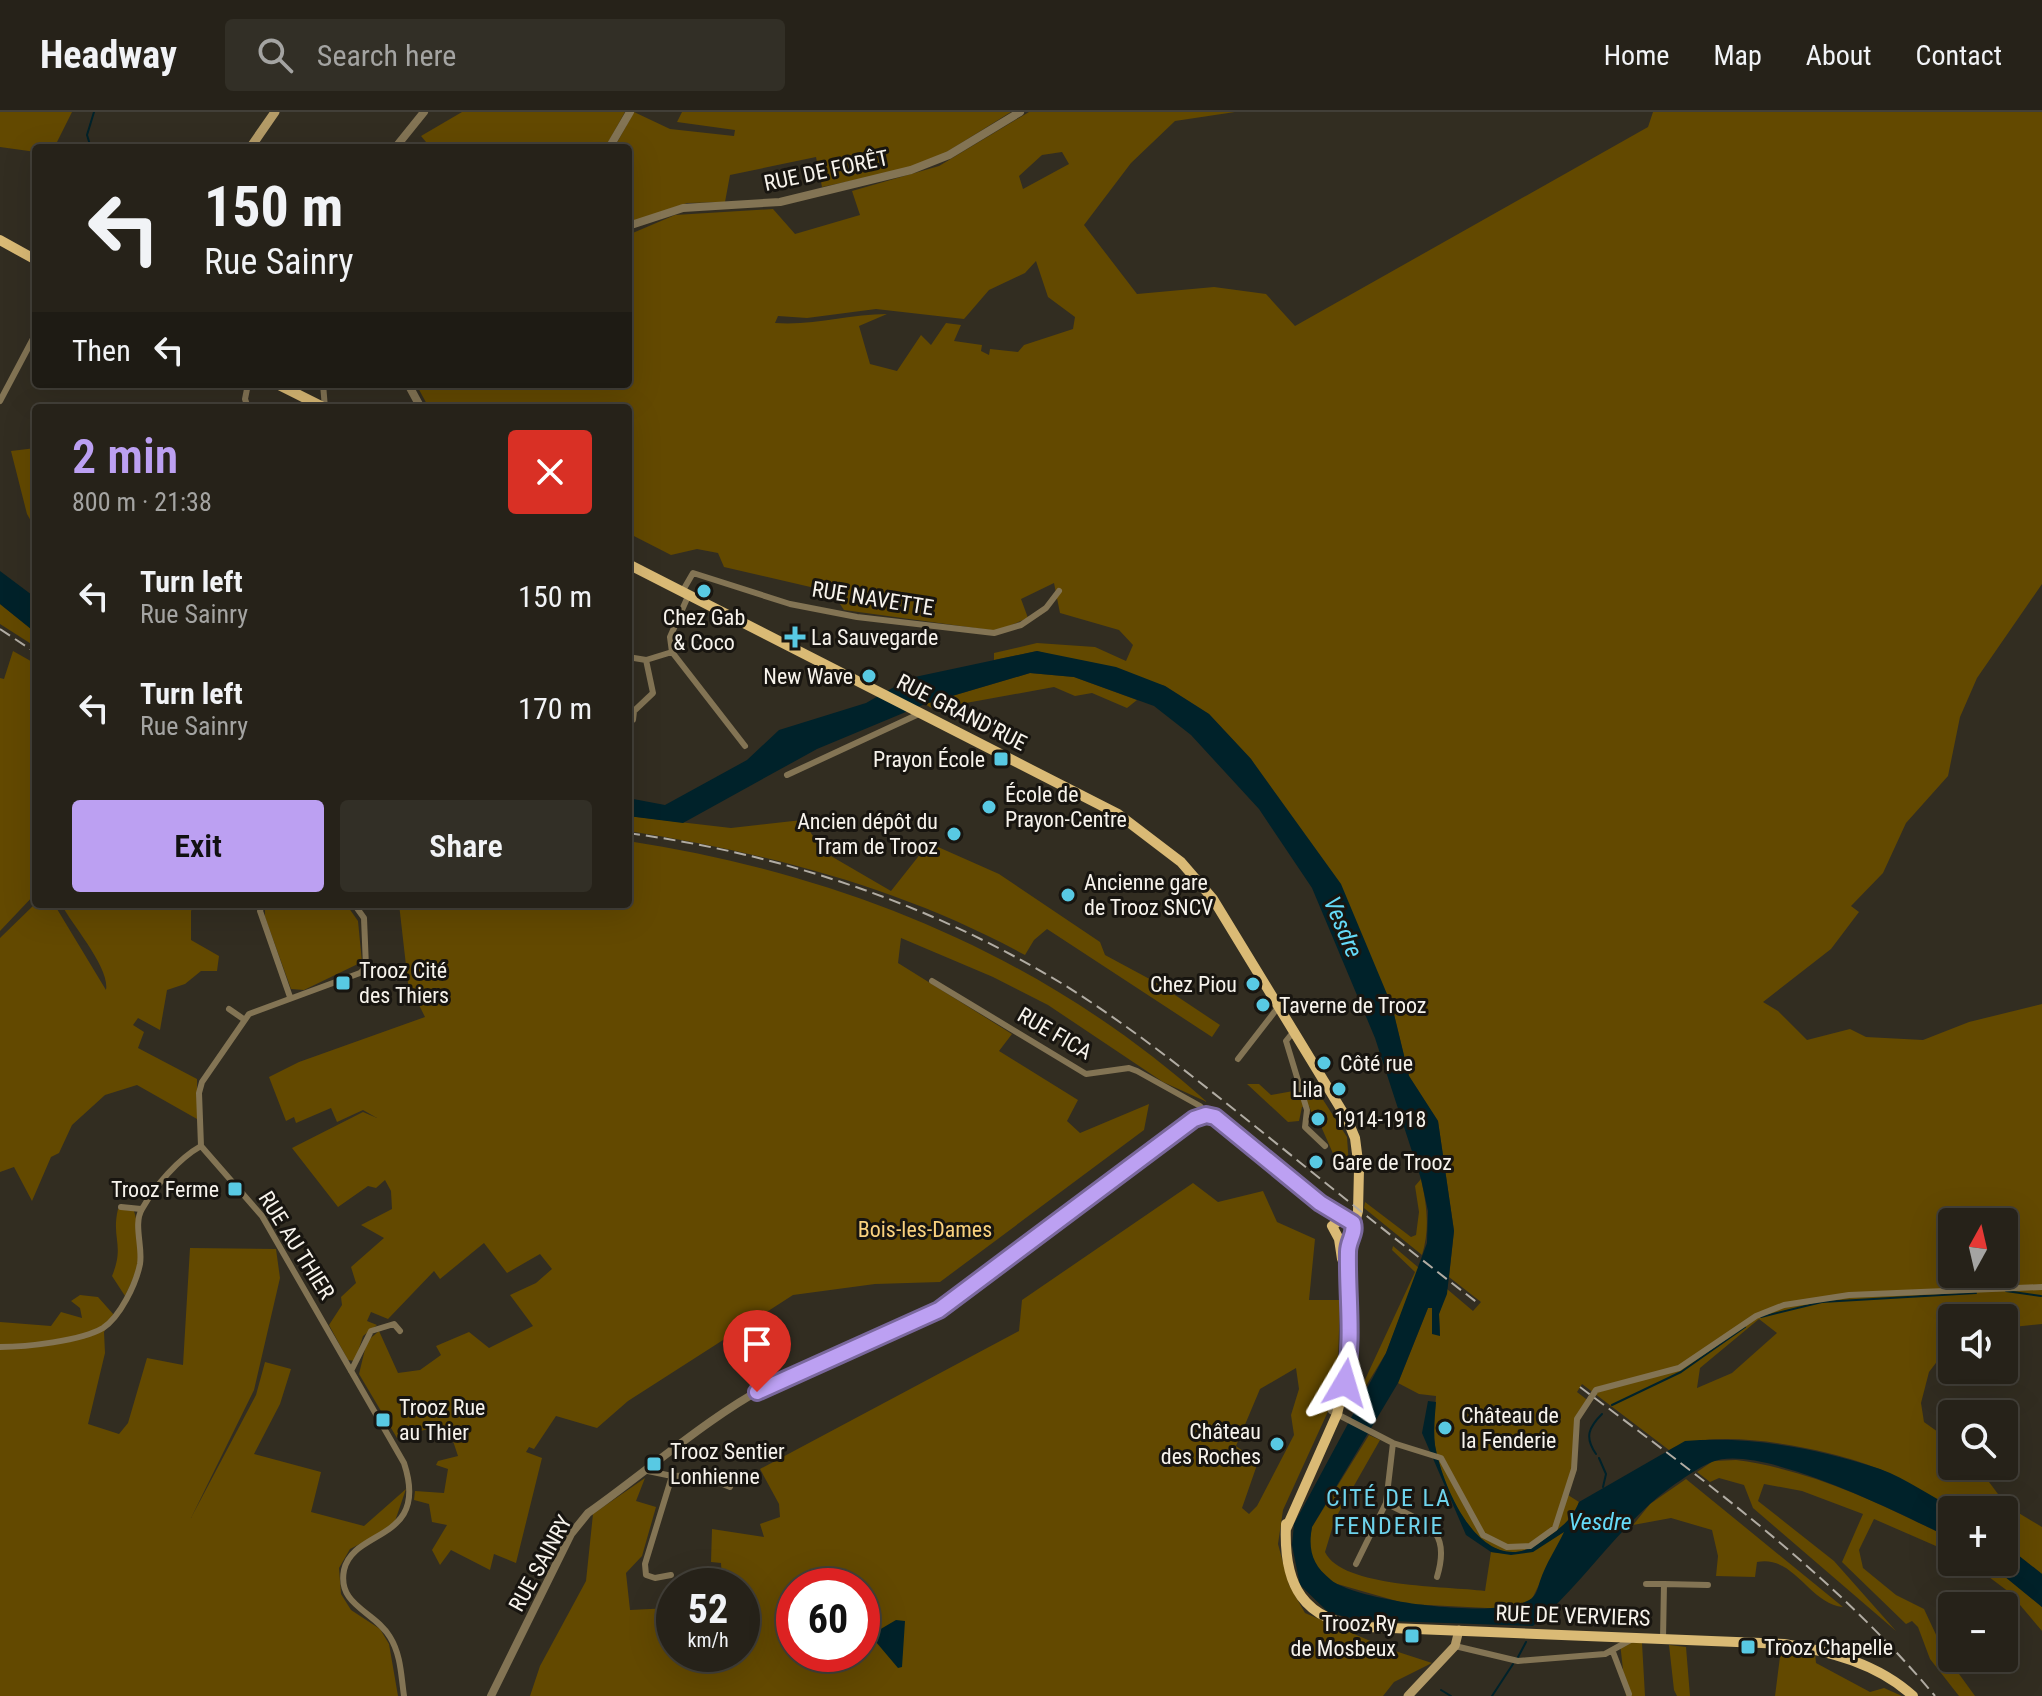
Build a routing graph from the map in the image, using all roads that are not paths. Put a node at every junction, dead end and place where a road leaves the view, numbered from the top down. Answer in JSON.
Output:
{"nodes":[{"id":1,"x":275,"y":112,"type":"edge"},
{"id":2,"x":424,"y":112,"type":"edge"},
{"id":3,"x":630,"y":112,"type":"edge"},
{"id":4,"x":1020,"y":112,"type":"edge"},
{"id":5,"x":253,"y":144,"type":"edge"},
{"id":6,"x":398,"y":144,"type":"edge"},
{"id":7,"x":611,"y":144,"type":"edge"},
{"id":8,"x":632,"y":225,"type":"edge"},
{"id":9,"x":0,"y":240,"type":"edge"},
{"id":10,"x":32,"y":258,"type":"edge"},
{"id":11,"x":32,"y":340,"type":"edge"},
{"id":12,"x":3,"y":388,"type":"edge"},
{"id":13,"x":285,"y":388,"type":"edge"},
{"id":14,"x":0,"y":401,"type":"edge"},
{"id":15,"x":317,"y":404,"type":"edge"},
{"id":16,"x":632,"y":566,"type":"edge"},
{"id":17,"x":1059,"y":591,"type":"dead end"},
{"id":18,"x":686,"y":593,"type":"junction"},
{"id":19,"x":672,"y":652,"type":"junction"},
{"id":20,"x":632,"y":658,"type":"edge"},
{"id":21,"x":646,"y":660,"type":"junction"},
{"id":22,"x":918,"y":712,"type":"junction"},
{"id":23,"x":633,"y":720,"type":"dead end"},
{"id":24,"x":745,"y":746,"type":"dead end"},
{"id":25,"x":787,"y":775,"type":"dead end"},
{"id":26,"x":261,"y":908,"type":"edge"},
{"id":27,"x":357,"y":908,"type":"edge"},
{"id":28,"x":1240,"y":942,"type":"junction"},
{"id":29,"x":932,"y":981,"type":"dead end"},
{"id":30,"x":290,"y":997,"type":"junction"},
{"id":31,"x":229,"y":1009,"type":"dead end"},
{"id":32,"x":1276,"y":1010,"type":"junction"},
{"id":33,"x":242,"y":1018,"type":"junction"},
{"id":34,"x":1290,"y":1036,"type":"junction"},
{"id":35,"x":1238,"y":1059,"type":"dead end"},
{"id":36,"x":1206,"y":1115,"type":"junction"},
{"id":37,"x":201,"y":1146,"type":"junction"},
{"id":38,"x":1325,"y":1146,"type":"dead end"},
{"id":39,"x":1310,"y":1194,"type":"junction"},
{"id":40,"x":121,"y":1207,"type":"dead end"},
{"id":41,"x":141,"y":1209,"type":"junction"},
{"id":42,"x":1342,"y":1218,"type":"junction"},
{"id":43,"x":1354,"y":1225,"type":"junction"},
{"id":44,"x":1340,"y":1236,"type":"junction"},
{"id":45,"x":2042,"y":1287,"type":"edge"},
{"id":46,"x":400,"y":1331,"type":"dead end"},
{"id":47,"x":0,"y":1347,"type":"edge"},
{"id":48,"x":351,"y":1371,"type":"junction"},
{"id":49,"x":1338,"y":1415,"type":"junction"},
{"id":50,"x":1393,"y":1443,"type":"junction"},
{"id":51,"x":648,"y":1471,"type":"junction"},
{"id":52,"x":672,"y":1476,"type":"junction"},
{"id":53,"x":730,"y":1487,"type":"dead end"},
{"id":54,"x":1386,"y":1503,"type":"junction"},
{"id":55,"x":1356,"y":1564,"type":"dead end"},
{"id":56,"x":1437,"y":1577,"type":"dead end"},
{"id":57,"x":656,"y":1578,"type":"edge"},
{"id":58,"x":1646,"y":1584,"type":"dead end"},
{"id":59,"x":1664,"y":1584,"type":"junction"},
{"id":60,"x":1708,"y":1585,"type":"dead end"},
{"id":61,"x":1459,"y":1630,"type":"junction"},
{"id":62,"x":1634,"y":1638,"type":"junction"},
{"id":63,"x":1663,"y":1639,"type":"junction"},
{"id":64,"x":1455,"y":1646,"type":"junction"},
{"id":65,"x":1613,"y":1652,"type":"junction"},
{"id":66,"x":1629,"y":1694,"type":"dead end"},
{"id":67,"x":404,"y":1696,"type":"edge"},
{"id":68,"x":491,"y":1696,"type":"edge"},
{"id":69,"x":1408,"y":1696,"type":"edge"},
{"id":70,"x":1913,"y":1696,"type":"edge"}],
"edges":[{"from":1,"to":5,"type":"main road"},
{"from":2,"to":6,"type":"street"},
{"from":3,"to":7,"type":"street"},
{"from":4,"to":8,"type":"street","name":"RUE DE FORÊT"},
{"from":9,"to":10,"type":"main road"},
{"from":11,"to":12,"type":"street"},
{"from":12,"to":14,"type":"street"},
{"from":13,"to":15,"type":"main road"},
{"from":16,"to":18,"type":"main road","name":"RUE GRAND'RUE"},
{"from":17,"to":18,"type":"street","name":"RUE NAVETTE"},
{"from":18,"to":19,"type":"street"},
{"from":18,"to":22,"type":"main road","name":"RUE GRAND'RUE"},
{"from":19,"to":21,"type":"street"},
{"from":19,"to":24,"type":"street"},
{"from":20,"to":21,"type":"street"},
{"from":21,"to":23,"type":"street"},
{"from":22,"to":25,"type":"street"},
{"from":22,"to":28,"type":"main road","name":"RUE GRAND'RUE"},
{"from":26,"to":30,"type":"street"},
{"from":27,"to":30,"type":"street"},
{"from":28,"to":32,"type":"main road","name":"RUE GRAND'RUE"},
{"from":28,"to":43,"type":"main road","name":"RUE GRAND'RUE"},
{"from":29,"to":36,"type":"street","name":"RUE FICA"},
{"from":30,"to":33,"type":"street"},
{"from":31,"to":33,"type":"street"},
{"from":32,"to":34,"type":"main road","name":"RUE GRAND'RUE"},
{"from":32,"to":35,"type":"street"},
{"from":33,"to":37,"type":"street"},
{"from":34,"to":38,"type":"street"},
{"from":34,"to":42,"type":"main road","name":"RUE GRAND'RUE"},
{"from":36,"to":39,"type":"street"},
{"from":36,"to":51,"type":"street","name":"RUE SAINRY"},
{"from":37,"to":41,"type":"street"},
{"from":37,"to":48,"type":"street","name":"RUE AU THIER"},
{"from":39,"to":42,"type":"street"},
{"from":39,"to":44,"type":"street"},
{"from":40,"to":41,"type":"street"},
{"from":41,"to":47,"type":"street"},
{"from":42,"to":43,"type":"main road"},
{"from":42,"to":44,"type":"main road","name":"RUE GRAND'RUE"},
{"from":43,"to":44,"type":"main road","name":"RUE GRAND'RUE"},
{"from":44,"to":49,"type":"main road","name":"RUE DE VERVIERS"},
{"from":45,"to":50,"type":"street"},
{"from":46,"to":48,"type":"street"},
{"from":48,"to":67,"type":"street","name":"RUE AU THIER"},
{"from":49,"to":50,"type":"street"},
{"from":49,"to":61,"type":"main road","name":"RUE DE VERVIERS"},
{"from":50,"to":54,"type":"street"},
{"from":51,"to":52,"type":"street"},
{"from":51,"to":68,"type":"street","name":"RUE SAINRY"},
{"from":52,"to":53,"type":"street"},
{"from":52,"to":57,"type":"street"},
{"from":54,"to":55,"type":"street"},
{"from":54,"to":56,"type":"street"},
{"from":58,"to":59,"type":"street"},
{"from":59,"to":60,"type":"street"},
{"from":59,"to":63,"type":"street"},
{"from":61,"to":62,"type":"main road","name":"RUE DE VERVIERS"},
{"from":61,"to":64,"type":"main road"},
{"from":62,"to":63,"type":"main road","name":"RUE DE VERVIERS"},
{"from":62,"to":65,"type":"street"},
{"from":63,"to":70,"type":"main road","name":"RUE DE VERVIERS"},
{"from":64,"to":65,"type":"street"},
{"from":64,"to":69,"type":"main road"},
{"from":65,"to":66,"type":"street"}]}
